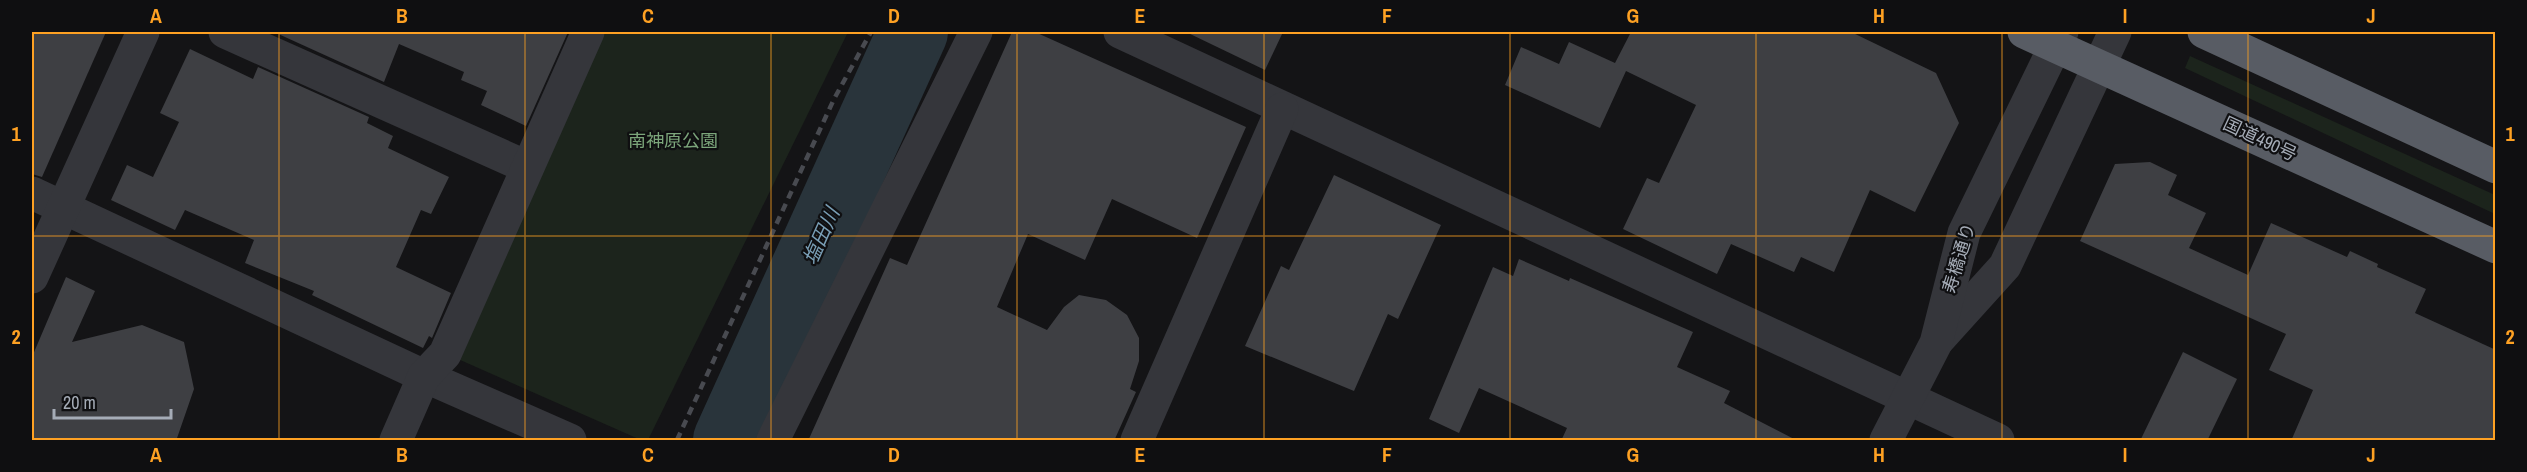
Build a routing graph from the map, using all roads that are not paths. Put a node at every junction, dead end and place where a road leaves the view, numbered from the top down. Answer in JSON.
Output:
{"nodes":[{"id":1,"x":143,"y":32,"type":"edge"},
{"id":2,"x":225,"y":32,"type":"edge"},
{"id":3,"x":588,"y":32,"type":"edge"},
{"id":4,"x":976,"y":32,"type":"edge"},
{"id":5,"x":1120,"y":32,"type":"edge"},
{"id":6,"x":2024,"y":32,"type":"edge"},
{"id":7,"x":2115,"y":32,"type":"edge"},
{"id":8,"x":2204,"y":32,"type":"edge"},
{"id":9,"x":2059,"y":39,"type":"edge"},
{"id":10,"x":2099,"y":66,"type":"junction"},
{"id":11,"x":1282,"y":109,"type":"junction"},
{"id":12,"x":527,"y":167,"type":"junction"},
{"id":13,"x":2496,"y":167,"type":"edge"},
{"id":14,"x":32,"y":193,"type":"edge"},
{"id":15,"x":64,"y":207,"type":"junction"},
{"id":16,"x":2496,"y":247,"type":"edge"},
{"id":17,"x":32,"y":278,"type":"edge"},
{"id":18,"x":1936,"y":343,"type":"junction"},
{"id":19,"x":424,"y":376,"type":"junction"},
{"id":20,"x":1908,"y":399,"type":"junction"},
{"id":21,"x":396,"y":441,"type":"edge"},
{"id":22,"x":570,"y":441,"type":"edge"},
{"id":23,"x":773,"y":441,"type":"edge"},
{"id":24,"x":1137,"y":441,"type":"edge"},
{"id":25,"x":1886,"y":441,"type":"edge"},
{"id":26,"x":1998,"y":441,"type":"edge"}],
"edges":[{"from":1,"to":15,"type":"street"},
{"from":2,"to":12,"type":"street"},
{"from":3,"to":12,"type":"street"},
{"from":4,"to":23,"type":"street"},
{"from":5,"to":11,"type":"street"},
{"from":6,"to":9,"type":"highway","name":"国道490号"},
{"from":7,"to":10,"type":"street"},
{"from":8,"to":13,"type":"highway"},
{"from":9,"to":10,"type":"highway","name":"国道490号"},
{"from":9,"to":18,"type":"street","name":"寿橋通り"},
{"from":10,"to":16,"type":"highway","name":"国道490号"},
{"from":10,"to":18,"type":"street"},
{"from":11,"to":20,"type":"street"},
{"from":11,"to":24,"type":"street"},
{"from":12,"to":19,"type":"street"},
{"from":14,"to":15,"type":"street"},
{"from":15,"to":17,"type":"street"},
{"from":15,"to":19,"type":"street"},
{"from":18,"to":20,"type":"street","name":"寿橋通り"},
{"from":19,"to":21,"type":"street"},
{"from":19,"to":22,"type":"street"},
{"from":20,"to":25,"type":"street","name":"寿橋通り"},
{"from":20,"to":26,"type":"street"}]}
